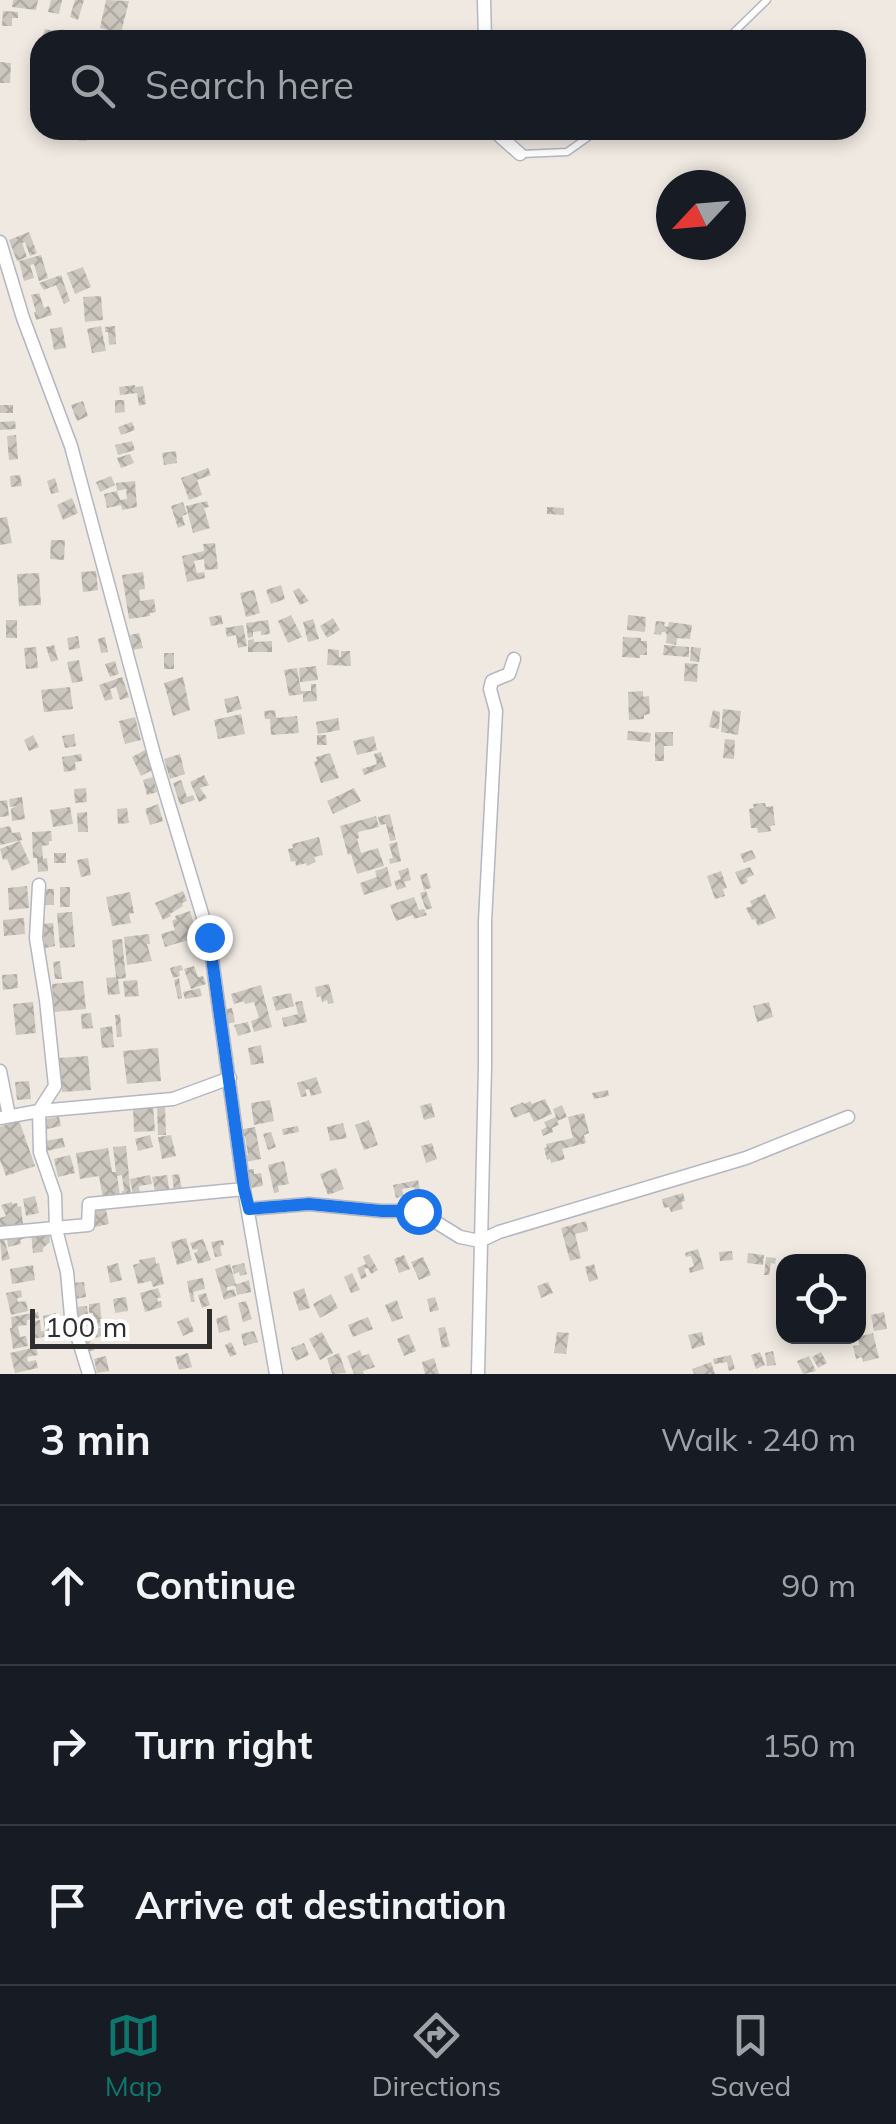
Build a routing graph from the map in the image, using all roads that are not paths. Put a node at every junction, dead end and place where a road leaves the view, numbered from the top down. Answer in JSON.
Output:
{"nodes":[{"id":1,"x":484,"y":0,"type":"edge"},
{"id":2,"x":768,"y":0,"type":"edge"},
{"id":3,"x":484,"y":30,"type":"edge"},
{"id":4,"x":736,"y":30,"type":"edge"},
{"id":5,"x":504,"y":140,"type":"edge"},
{"id":6,"x":584,"y":140,"type":"edge"},
{"id":7,"x":520,"y":154,"type":"joint"},
{"id":8,"x":0,"y":242,"type":"edge"},
{"id":9,"x":514,"y":659,"type":"dead end"},
{"id":10,"x":39,"y":885,"type":"dead end"},
{"id":11,"x":0,"y":1072,"type":"edge"},
{"id":12,"x":230,"y":1078,"type":"junction"},
{"id":13,"x":40,"y":1110,"type":"junction"},
{"id":14,"x":5,"y":1117,"type":"edge"},
{"id":15,"x":848,"y":1117,"type":"dead end"},
{"id":16,"x":244,"y":1189,"type":"junction"},
{"id":17,"x":249,"y":1209,"type":"junction"},
{"id":18,"x":56,"y":1229,"type":"junction"},
{"id":19,"x":0,"y":1234,"type":"edge"},
{"id":20,"x":480,"y":1240,"type":"junction"},
{"id":21,"x":89,"y":1374,"type":"edge"},
{"id":22,"x":276,"y":1374,"type":"edge"},
{"id":23,"x":478,"y":1374,"type":"edge"}],
"edges":[{"from":1,"to":3,"type":"street"},
{"from":2,"to":4,"type":"lane"},
{"from":5,"to":7,"type":"street"},
{"from":6,"to":7,"type":"lane"},
{"from":8,"to":12,"type":"street"},
{"from":9,"to":20,"type":"street"},
{"from":10,"to":13,"type":"street"},
{"from":11,"to":14,"type":"street"},
{"from":12,"to":13,"type":"street"},
{"from":12,"to":16,"type":"street"},
{"from":13,"to":14,"type":"street"},
{"from":13,"to":18,"type":"street"},
{"from":15,"to":20,"type":"street"},
{"from":16,"to":17,"type":"street"},
{"from":16,"to":18,"type":"street"},
{"from":17,"to":20,"type":"street"},
{"from":17,"to":22,"type":"street"},
{"from":18,"to":19,"type":"street"},
{"from":18,"to":21,"type":"street"},
{"from":20,"to":23,"type":"street"}]}
